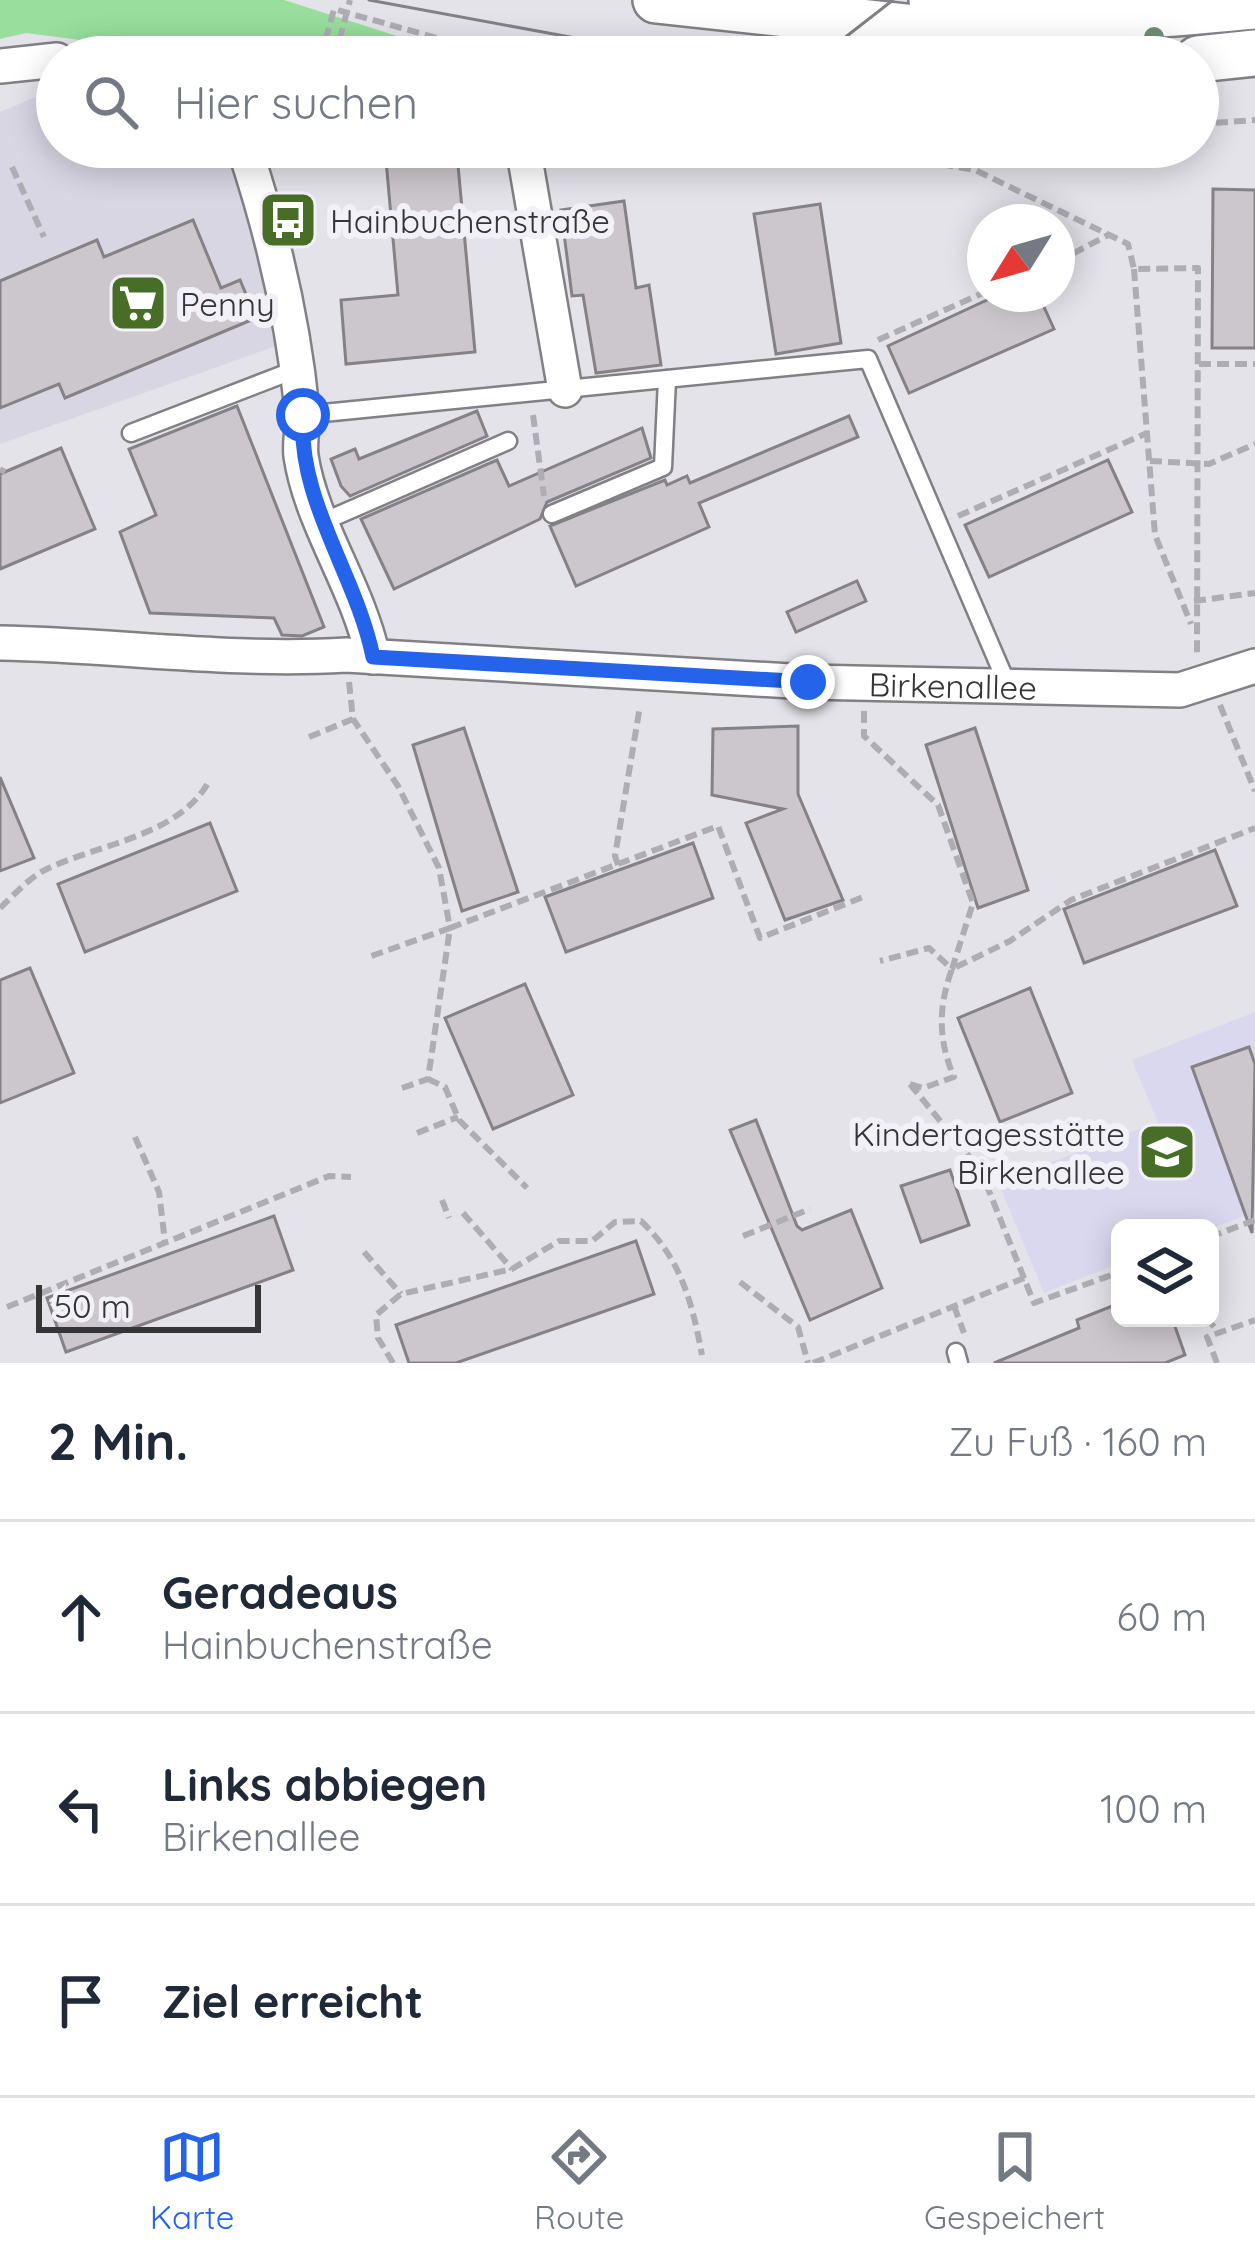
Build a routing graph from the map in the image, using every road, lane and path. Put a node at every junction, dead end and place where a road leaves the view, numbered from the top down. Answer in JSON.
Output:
{"nodes":[{"id":1,"x":350,"y":0,"type":"edge"},
{"id":2,"x":656,"y":0,"type":"edge"},
{"id":3,"x":1255,"y":6,"type":"edge"},
{"id":4,"x":951,"y":8,"type":"edge"},
{"id":5,"x":327,"y":36,"type":"edge"},
{"id":6,"x":341,"y":36,"type":"edge"},
{"id":7,"x":430,"y":36,"type":"edge"},
{"id":8,"x":992,"y":36,"type":"edge"},
{"id":9,"x":1255,"y":52,"type":"edge"},
{"id":10,"x":1219,"y":56,"type":"edge"},
{"id":11,"x":36,"y":62,"type":"edge"},
{"id":12,"x":0,"y":66,"type":"edge"},
{"id":13,"x":1255,"y":121,"type":"edge"},
{"id":14,"x":1219,"y":123,"type":"edge"},
{"id":15,"x":12,"y":167,"type":"dead end"},
{"id":16,"x":251,"y":168,"type":"edge"},
{"id":17,"x":525,"y":168,"type":"edge"},
{"id":18,"x":963,"y":168,"type":"edge"},
{"id":19,"x":1110,"y":234,"type":"junction"},
{"id":20,"x":44,"y":237,"type":"dead end"},
{"id":21,"x":1075,"y":252,"type":"edge"},
{"id":22,"x":1134,"y":269,"type":"junction"},
{"id":23,"x":967,"y":300,"type":"edge"},
{"id":24,"x":868,"y":358,"type":"junction"},
{"id":25,"x":1199,"y":364,"type":"junction"},
{"id":26,"x":1255,"y":364,"type":"edge"},
{"id":27,"x":297,"y":369,"type":"junction"},
{"id":28,"x":667,"y":379,"type":"junction"},
{"id":29,"x":549,"y":392,"type":"junction"},
{"id":30,"x":303,"y":415,"type":"junction"},
{"id":31,"x":131,"y":433,"type":"dead end"},
{"id":32,"x":1148,"y":433,"type":"junction"},
{"id":33,"x":508,"y":441,"type":"dead end"},
{"id":34,"x":1255,"y":444,"type":"edge"},
{"id":35,"x":1150,"y":460,"type":"junction"},
{"id":36,"x":1197,"y":466,"type":"junction"},
{"id":37,"x":552,"y":514,"type":"joint"},
{"id":38,"x":325,"y":520,"type":"junction"},
{"id":39,"x":937,"y":525,"type":"junction"},
{"id":40,"x":1255,"y":593,"type":"edge"},
{"id":41,"x":1194,"y":602,"type":"junction"},
{"id":42,"x":1194,"y":626,"type":"junction"},
{"id":43,"x":0,"y":643,"type":"edge"},
{"id":44,"x":359,"y":656,"type":"junction"},
{"id":45,"x":1255,"y":666,"type":"edge"},
{"id":46,"x":1210,"y":680,"type":"junction"},
{"id":47,"x":865,"y":683,"type":"junction"},
{"id":48,"x":1008,"y":686,"type":"junction"},
{"id":49,"x":640,"y":706,"type":"dead end"},
{"id":50,"x":353,"y":719,"type":"junction"},
{"id":51,"x":309,"y":737,"type":"dead end"},
{"id":52,"x":208,"y":783,"type":"dead end"},
{"id":53,"x":1255,"y":791,"type":"edge"},
{"id":54,"x":1255,"y":828,"type":"edge"},
{"id":55,"x":618,"y":865,"type":"junction"},
{"id":56,"x":863,"y":897,"type":"dead end"},
{"id":57,"x":0,"y":908,"type":"edge"},
{"id":58,"x":450,"y":928,"type":"junction"},
{"id":59,"x":365,"y":958,"type":"dead end"},
{"id":60,"x":880,"y":961,"type":"dead end"},
{"id":61,"x":952,"y":969,"type":"junction"},
{"id":62,"x":428,"y":1079,"type":"junction"},
{"id":63,"x":402,"y":1088,"type":"dead end"},
{"id":64,"x":458,"y":1117,"type":"junction"},
{"id":65,"x":417,"y":1133,"type":"dead end"},
{"id":66,"x":135,"y":1138,"type":"dead end"},
{"id":67,"x":351,"y":1177,"type":"dead end"},
{"id":68,"x":527,"y":1188,"type":"dead end"},
{"id":69,"x":442,"y":1201,"type":"dead end"},
{"id":70,"x":810,"y":1209,"type":"dead end"},
{"id":71,"x":463,"y":1213,"type":"dead end"},
{"id":72,"x":448,"y":1218,"type":"dead end"},
{"id":73,"x":1255,"y":1220,"type":"edge"},
{"id":74,"x":1219,"y":1234,"type":"edge"},
{"id":75,"x":743,"y":1236,"type":"dead end"},
{"id":76,"x":165,"y":1242,"type":"junction"},
{"id":77,"x":364,"y":1252,"type":"dead end"},
{"id":78,"x":512,"y":1269,"type":"junction"},
{"id":79,"x":1111,"y":1275,"type":"edge"},
{"id":80,"x":1024,"y":1278,"type":"junction"},
{"id":81,"x":740,"y":1282,"type":"dead end"},
{"id":82,"x":401,"y":1294,"type":"junction"},
{"id":83,"x":7,"y":1307,"type":"dead end"},
{"id":84,"x":1255,"y":1320,"type":"edge"},
{"id":85,"x":1214,"y":1327,"type":"edge"},
{"id":86,"x":1220,"y":1333,"type":"junction"},
{"id":87,"x":702,"y":1354,"type":"dead end"},
{"id":88,"x":393,"y":1363,"type":"edge"},
{"id":89,"x":810,"y":1363,"type":"edge"},
{"id":90,"x":1217,"y":1363,"type":"edge"}],
"edges":[{"from":1,"to":6,"type":"path","bridge":true},
{"from":2,"to":4,"type":"main road"},
{"from":3,"to":4,"type":"main road"},
{"from":4,"to":8,"type":"main road"},
{"from":5,"to":7,"type":"path"},
{"from":9,"to":10,"type":"main road"},
{"from":11,"to":12,"type":"street"},
{"from":13,"to":14,"type":"path"},
{"from":15,"to":20,"type":"path"},
{"from":16,"to":27,"type":"street"},
{"from":17,"to":29,"type":"street"},
{"from":18,"to":19,"type":"path"},
{"from":19,"to":21,"type":"path"},
{"from":19,"to":22,"type":"path"},
{"from":22,"to":25,"type":"path"},
{"from":22,"to":32,"type":"path"},
{"from":23,"to":24,"type":"path"},
{"from":24,"to":28,"type":"lane"},
{"from":24,"to":39,"type":"lane"},
{"from":25,"to":26,"type":"path"},
{"from":25,"to":36,"type":"path"},
{"from":27,"to":30,"type":"street"},
{"from":27,"to":31,"type":"lane"},
{"from":28,"to":29,"type":"lane"},
{"from":28,"to":37,"type":"lane"},
{"from":29,"to":30,"type":"lane"},
{"from":29,"to":37,"type":"path"},
{"from":30,"to":38,"type":"street"},
{"from":32,"to":35,"type":"path"},
{"from":32,"to":39,"type":"path"},
{"from":33,"to":38,"type":"lane"},
{"from":34,"to":36,"type":"path"},
{"from":35,"to":36,"type":"path"},
{"from":35,"to":42,"type":"path"},
{"from":36,"to":41,"type":"path"},
{"from":38,"to":44,"type":"street"},
{"from":39,"to":48,"type":"lane"},
{"from":40,"to":41,"type":"path"},
{"from":41,"to":42,"type":"path"},
{"from":42,"to":46,"type":"path"},
{"from":43,"to":44,"type":"street","name":"Birkenallee"},
{"from":44,"to":47,"type":"street","name":"Birkenallee"},
{"from":44,"to":50,"type":"path"},
{"from":45,"to":46,"type":"street","name":"Birkenallee"},
{"from":46,"to":48,"type":"street","name":"Birkenallee"},
{"from":46,"to":53,"type":"path"},
{"from":47,"to":48,"type":"street","name":"Birkenallee"},
{"from":47,"to":61,"type":"path"},
{"from":49,"to":55,"type":"path"},
{"from":50,"to":51,"type":"path"},
{"from":50,"to":58,"type":"path"},
{"from":52,"to":57,"type":"path"},
{"from":54,"to":61,"type":"path"},
{"from":55,"to":56,"type":"path"},
{"from":55,"to":58,"type":"path"},
{"from":58,"to":59,"type":"path"},
{"from":58,"to":62,"type":"path"},
{"from":60,"to":61,"type":"path"},
{"from":61,"to":80,"type":"path"},
{"from":62,"to":63,"type":"path"},
{"from":62,"to":64,"type":"path"},
{"from":64,"to":65,"type":"path"},
{"from":64,"to":68,"type":"path"},
{"from":66,"to":76,"type":"path"},
{"from":67,"to":76,"type":"path"},
{"from":69,"to":72,"type":"path"},
{"from":70,"to":75,"type":"path"},
{"from":71,"to":78,"type":"path"},
{"from":73,"to":74,"type":"path"},
{"from":76,"to":83,"type":"path"},
{"from":77,"to":82,"type":"path"},
{"from":78,"to":82,"type":"path"},
{"from":78,"to":87,"type":"path"},
{"from":79,"to":80,"type":"path"},
{"from":80,"to":89,"type":"path"},
{"from":81,"to":89,"type":"path"},
{"from":82,"to":88,"type":"path"},
{"from":84,"to":86,"type":"path"},
{"from":85,"to":86,"type":"path"},
{"from":86,"to":90,"type":"path"}]}
